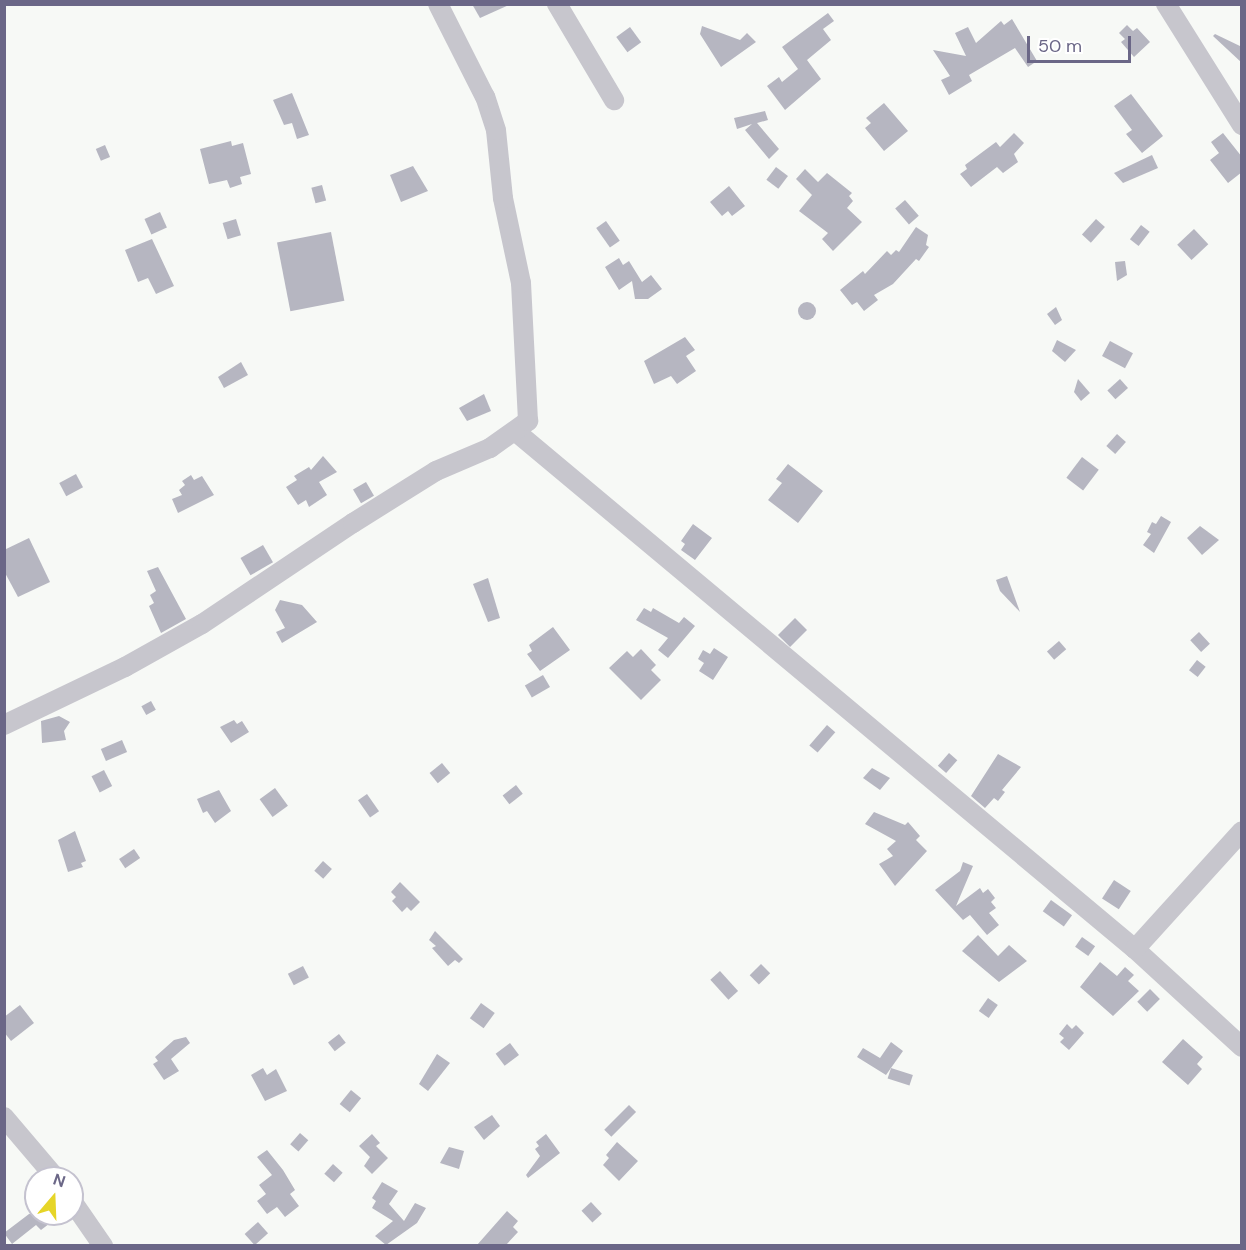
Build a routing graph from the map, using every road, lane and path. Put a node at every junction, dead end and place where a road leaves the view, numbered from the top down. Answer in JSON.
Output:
{"nodes":[{"id":1,"x":438,"y":4,"type":"edge"},
{"id":2,"x":557,"y":4,"type":"edge"},
{"id":3,"x":1166,"y":4,"type":"edge"},
{"id":4,"x":614,"y":99,"type":"dead end"},
{"id":5,"x":1242,"y":125,"type":"edge"},
{"id":6,"x":515,"y":431,"type":"junction"},
{"id":7,"x":4,"y":725,"type":"edge"},
{"id":8,"x":1242,"y":831,"type":"edge"},
{"id":9,"x":1136,"y":949,"type":"junction"},
{"id":10,"x":1242,"y":1047,"type":"edge"},
{"id":11,"x":4,"y":1118,"type":"edge"},
{"id":12,"x":46,"y":1166,"type":"edge"},
{"id":13,"x":84,"y":1218,"type":"edge"},
{"id":14,"x":103,"y":1245,"type":"edge"}],
"edges":[{"from":1,"to":6,"type":"street"},
{"from":2,"to":4,"type":"street"},
{"from":3,"to":5,"type":"street"},
{"from":6,"to":7,"type":"street"},
{"from":6,"to":9,"type":"street"},
{"from":8,"to":9,"type":"street"},
{"from":9,"to":10,"type":"street"},
{"from":11,"to":12,"type":"street"},
{"from":13,"to":14,"type":"street"}]}
